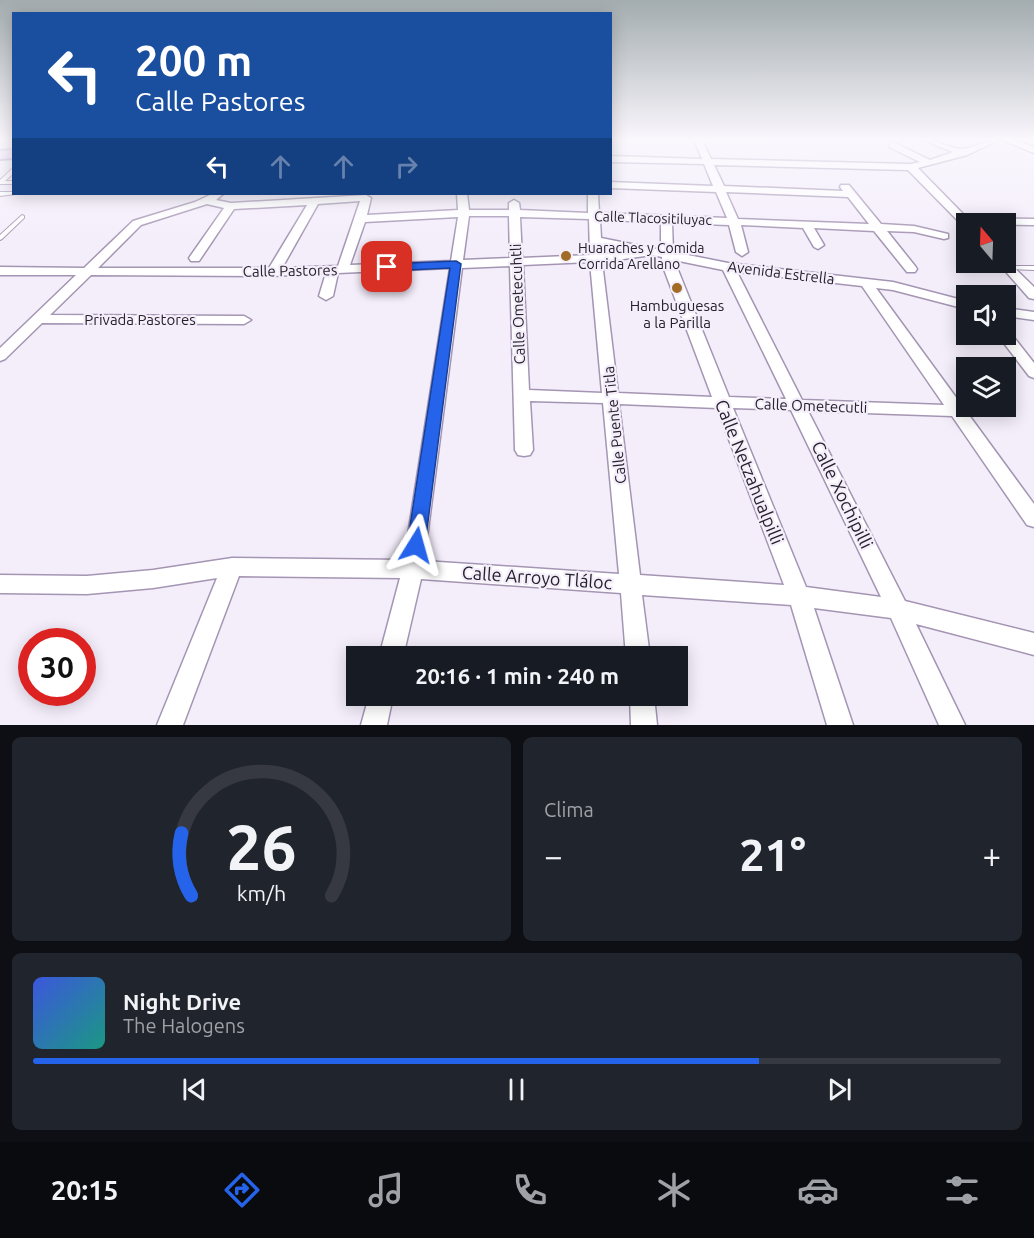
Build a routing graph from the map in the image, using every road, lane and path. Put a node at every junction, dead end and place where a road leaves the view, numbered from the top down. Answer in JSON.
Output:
{"nodes":[{"id":1,"x":714,"y":174,"type":"edge"},
{"id":2,"x":918,"y":174,"type":"edge"},
{"id":3,"x":612,"y":185,"type":"edge"},
{"id":4,"x":843,"y":185,"type":"dead end"},
{"id":5,"x":721,"y":189,"type":"junction"},
{"id":6,"x":852,"y":194,"type":"junction"},
{"id":7,"x":217,"y":195,"type":"edge"},
{"id":8,"x":462,"y":195,"type":"edge"},
{"id":9,"x":594,"y":195,"type":"edge"},
{"id":10,"x":352,"y":196,"type":"edge"},
{"id":11,"x":297,"y":198,"type":"edge"},
{"id":12,"x":208,"y":201,"type":"junction"},
{"id":13,"x":314,"y":202,"type":"junction"},
{"id":14,"x":231,"y":206,"type":"junction"},
{"id":15,"x":514,"y":208,"type":"junction"},
{"id":16,"x":464,"y":213,"type":"junction"},
{"id":17,"x":957,"y":213,"type":"edge"},
{"id":18,"x":594,"y":216,"type":"junction"},
{"id":19,"x":22,"y":217,"type":"dead end"},
{"id":20,"x":361,"y":219,"type":"junction"},
{"id":21,"x":666,"y":219,"type":"junction"},
{"id":22,"x":734,"y":221,"type":"junction"},
{"id":23,"x":1016,"y":222,"type":"edge"},
{"id":24,"x":1034,"y":222,"type":"edge"},
{"id":25,"x":807,"y":225,"type":"junction"},
{"id":26,"x":879,"y":227,"type":"junction"},
{"id":27,"x":944,"y":237,"type":"dead end"},
{"id":28,"x":0,"y":238,"type":"edge"},
{"id":29,"x":595,"y":240,"type":"junction"},
{"id":30,"x":818,"y":245,"type":"dead end"},
{"id":31,"x":742,"y":252,"type":"dead end"},
{"id":32,"x":659,"y":254,"type":"junction"},
{"id":33,"x":195,"y":258,"type":"dead end"},
{"id":34,"x":596,"y":258,"type":"junction"},
{"id":35,"x":517,"y":262,"type":"junction"},
{"id":36,"x":456,"y":264,"type":"junction"},
{"id":37,"x":1016,"y":266,"type":"edge"},
{"id":38,"x":728,"y":267,"type":"junction"},
{"id":39,"x":1034,"y":268,"type":"edge"},
{"id":40,"x":911,"y":269,"type":"dead end"},
{"id":41,"x":337,"y":270,"type":"junction"},
{"id":42,"x":0,"y":272,"type":"edge"},
{"id":43,"x":85,"y":272,"type":"junction"},
{"id":44,"x":273,"y":272,"type":"junction"},
{"id":45,"x":1014,"y":273,"type":"edge"},
{"id":46,"x":866,"y":283,"type":"junction"},
{"id":47,"x":1034,"y":295,"type":"edge"},
{"id":48,"x":326,"y":296,"type":"dead end"},
{"id":49,"x":956,"y":302,"type":"edge"},
{"id":50,"x":1016,"y":314,"type":"edge"},
{"id":51,"x":1034,"y":316,"type":"edge"},
{"id":52,"x":37,"y":319,"type":"junction"},
{"id":53,"x":244,"y":320,"type":"dead end"},
{"id":54,"x":1012,"y":345,"type":"edge"},
{"id":55,"x":0,"y":357,"type":"edge"},
{"id":56,"x":1034,"y":373,"type":"edge"},
{"id":57,"x":521,"y":395,"type":"junction"},
{"id":58,"x":612,"y":398,"type":"junction"},
{"id":59,"x":721,"y":403,"type":"junction"},
{"id":60,"x":798,"y":406,"type":"junction"},
{"id":61,"x":956,"y":410,"type":"edge"},
{"id":62,"x":956,"y":411,"type":"edge"},
{"id":63,"x":961,"y":417,"type":"edge"},
{"id":64,"x":524,"y":450,"type":"dead end"},
{"id":65,"x":1034,"y":519,"type":"edge"},
{"id":66,"x":232,"y":567,"type":"junction"},
{"id":67,"x":413,"y":569,"type":"junction"},
{"id":68,"x":0,"y":584,"type":"edge"},
{"id":69,"x":633,"y":584,"type":"junction"},
{"id":70,"x":800,"y":596,"type":"junction"},
{"id":71,"x":898,"y":609,"type":"junction"},
{"id":72,"x":394,"y":646,"type":"edge"},
{"id":73,"x":637,"y":646,"type":"edge"},
{"id":74,"x":1032,"y":649,"type":"edge"},
{"id":75,"x":379,"y":706,"type":"edge"},
{"id":76,"x":643,"y":706,"type":"edge"},
{"id":77,"x":170,"y":725,"type":"edge"},
{"id":78,"x":374,"y":725,"type":"edge"},
{"id":79,"x":644,"y":725,"type":"edge"},
{"id":80,"x":840,"y":725,"type":"edge"},
{"id":81,"x":952,"y":725,"type":"edge"}],
"edges":[{"from":1,"to":5,"type":"street"},
{"from":2,"to":17,"type":"street"},
{"from":3,"to":5,"type":"street"},
{"from":4,"to":6,"type":"street"},
{"from":5,"to":6,"type":"street"},
{"from":5,"to":22,"type":"street"},
{"from":6,"to":26,"type":"street"},
{"from":7,"to":12,"type":"street"},
{"from":8,"to":16,"type":"street"},
{"from":9,"to":18,"type":"street","name":"Calle Puente Titla"},
{"from":10,"to":13,"type":"street"},
{"from":10,"to":20,"type":"street"},
{"from":11,"to":13,"type":"street"},
{"from":11,"to":14,"type":"street"},
{"from":12,"to":14,"type":"street"},
{"from":12,"to":43,"type":"street"},
{"from":13,"to":44,"type":"street"},
{"from":14,"to":33,"type":"street"},
{"from":15,"to":16,"type":"street","name":"Calle Tlacositiluyac"},
{"from":15,"to":18,"type":"street","name":"Calle Tlacositiluyac"},
{"from":15,"to":35,"type":"street","name":"Calle Ometecuhtli"},
{"from":16,"to":20,"type":"street","name":"Calle Tlacositiluyac"},
{"from":16,"to":36,"type":"street"},
{"from":18,"to":21,"type":"street","name":"Calle Tlacositiluyac"},
{"from":18,"to":29,"type":"street","name":"Calle Puente Titla"},
{"from":19,"to":28,"type":"lane"},
{"from":20,"to":41,"type":"street"},
{"from":21,"to":22,"type":"street","name":"Calle Tlacositiluyac"},
{"from":21,"to":32,"type":"street","name":"Calle Netzahualpilli"},
{"from":22,"to":25,"type":"street","name":"Calle Tlacositiluyac"},
{"from":22,"to":31,"type":"street"},
{"from":23,"to":24,"type":"street"},
{"from":25,"to":26,"type":"street","name":"Calle Tlacositiluyac"},
{"from":25,"to":30,"type":"street"},
{"from":26,"to":27,"type":"street","name":"Calle Tlacositiluyac"},
{"from":26,"to":40,"type":"street"},
{"from":29,"to":32,"type":"street","name":"Avenida Estrella"},
{"from":29,"to":34,"type":"street","name":"Calle Puente Titla"},
{"from":32,"to":34,"type":"street","name":"Calle Pastores"},
{"from":32,"to":38,"type":"street","name":"Avenida Estrella"},
{"from":32,"to":59,"type":"street","name":"Calle Netzahualpilli"},
{"from":34,"to":35,"type":"street","name":"Calle Pastores"},
{"from":34,"to":58,"type":"street","name":"Calle Puente Titla"},
{"from":35,"to":36,"type":"street","name":"Calle Pastores"},
{"from":35,"to":57,"type":"street","name":"Calle Ometecuhtli"},
{"from":36,"to":41,"type":"street","name":"Calle Pastores"},
{"from":36,"to":67,"type":"street"},
{"from":37,"to":39,"type":"lane"},
{"from":38,"to":46,"type":"street","name":"Avenida Estrella"},
{"from":38,"to":60,"type":"street","name":"Calle Xochipilli"},
{"from":41,"to":44,"type":"street","name":"Calle Pastores"},
{"from":41,"to":48,"type":"street"},
{"from":42,"to":43,"type":"street","name":"Calle Pastores"},
{"from":43,"to":44,"type":"street","name":"Calle Pastores"},
{"from":43,"to":52,"type":"street"},
{"from":45,"to":47,"type":"street"},
{"from":46,"to":49,"type":"street","name":"Avenida Estrella"},
{"from":46,"to":61,"type":"street"},
{"from":50,"to":51,"type":"street"},
{"from":52,"to":53,"type":"street","name":"Privada Pastores"},
{"from":52,"to":55,"type":"street"},
{"from":54,"to":56,"type":"street"},
{"from":57,"to":58,"type":"street","name":"Calle Ometecutli"},
{"from":57,"to":64,"type":"street","name":"Calle Ometecuhtli"},
{"from":58,"to":59,"type":"street","name":"Calle Ometecutli"},
{"from":58,"to":69,"type":"street","name":"Calle Puente Titla"},
{"from":59,"to":60,"type":"street","name":"Calle Ometecutli"},
{"from":59,"to":70,"type":"street","name":"Calle Netzahualpilli"},
{"from":60,"to":62,"type":"street","name":"Calle Ometecutli"},
{"from":60,"to":71,"type":"street","name":"Calle Xochipilli"},
{"from":63,"to":65,"type":"street"},
{"from":66,"to":67,"type":"street","name":"Calle Arroyo Tláloc"},
{"from":66,"to":68,"type":"street","name":"Calle Arroyo Tláloc"},
{"from":66,"to":77,"type":"street"},
{"from":67,"to":69,"type":"street","name":"Calle Arroyo Tláloc"},
{"from":67,"to":72,"type":"street"},
{"from":69,"to":70,"type":"street","name":"Calle Arroyo Tláloc"},
{"from":69,"to":73,"type":"street","name":"Calle Puente Titla"},
{"from":70,"to":71,"type":"street","name":"Calle Arroyo Tláloc"},
{"from":70,"to":80,"type":"street","name":"Calle Netzahualpilli"},
{"from":71,"to":74,"type":"street","name":"Calle Arroyo Tláloc"},
{"from":71,"to":81,"type":"street","name":"Calle Xochipilli"},
{"from":75,"to":78,"type":"street"},
{"from":76,"to":79,"type":"street"}]}
